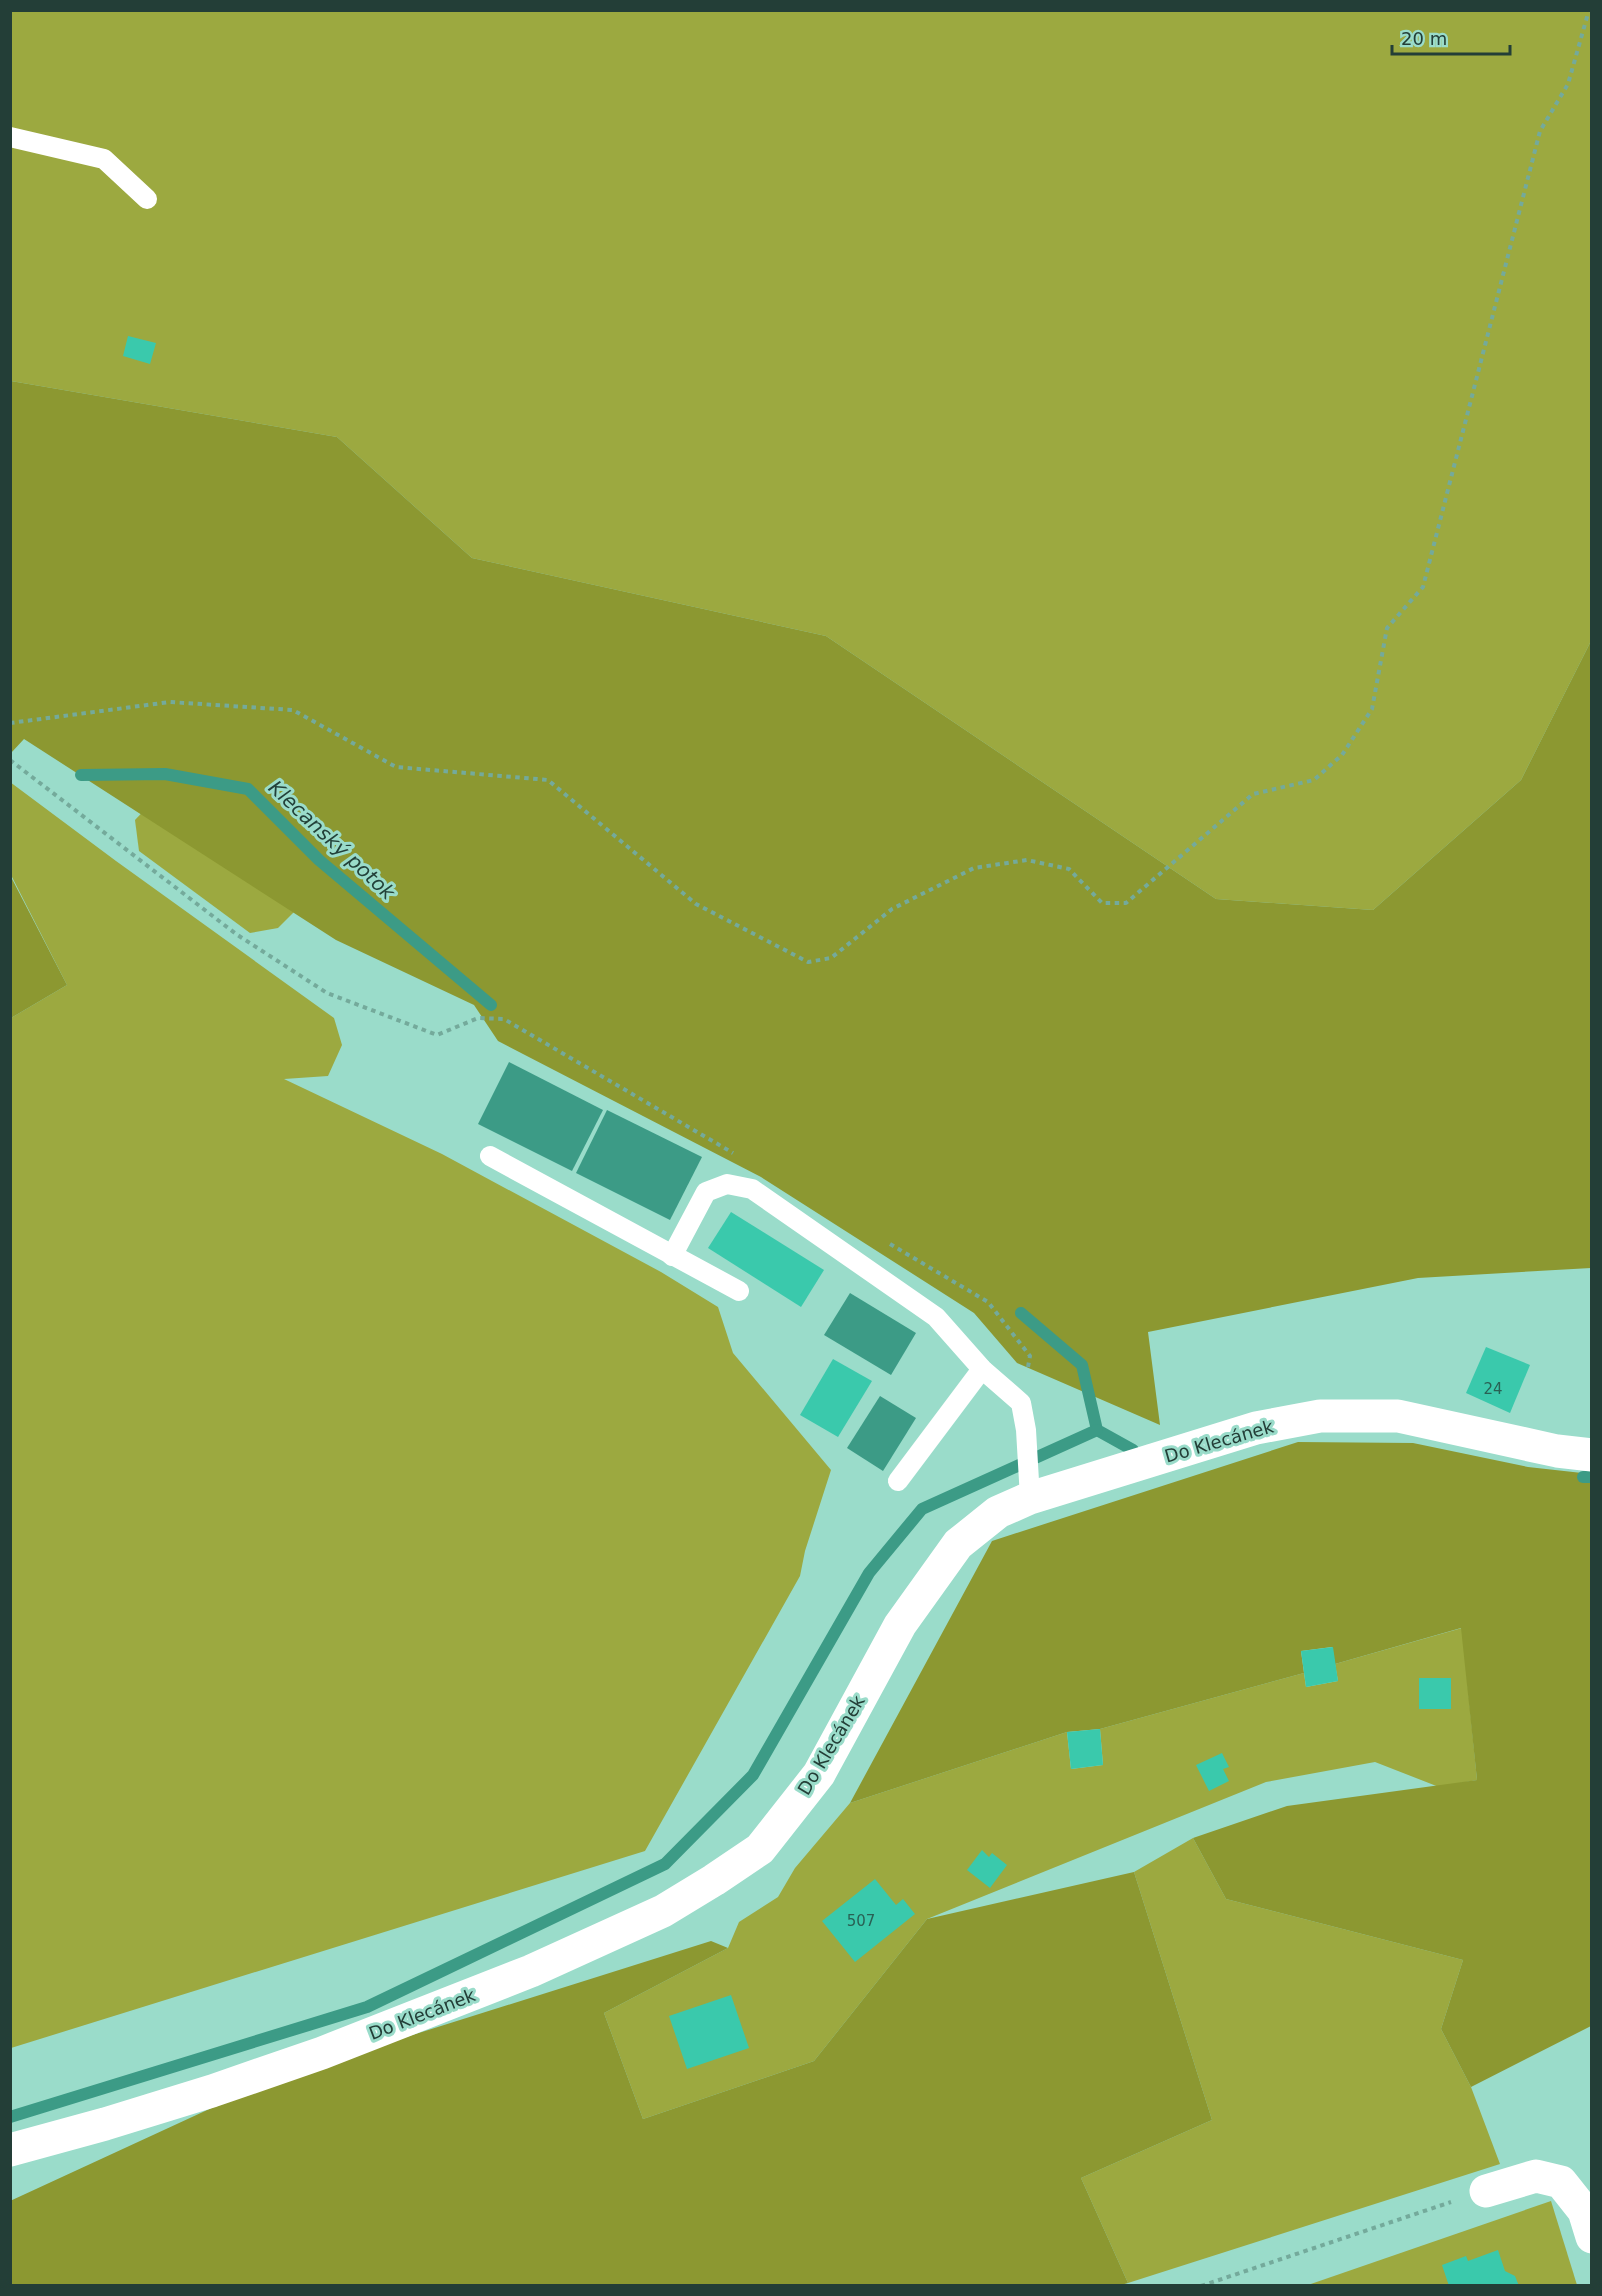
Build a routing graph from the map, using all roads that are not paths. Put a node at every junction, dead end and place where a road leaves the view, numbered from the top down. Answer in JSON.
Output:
{"nodes":[{"id":1,"x":10,"y":137,"type":"edge"},
{"id":2,"x":147,"y":199,"type":"dead end"},
{"id":3,"x":490,"y":1156,"type":"dead end"},
{"id":4,"x":672,"y":1256,"type":"junction"},
{"id":5,"x":739,"y":1291,"type":"dead end"},
{"id":6,"x":982,"y":1369,"type":"junction"},
{"id":7,"x":1592,"y":1455,"type":"edge"},
{"id":8,"x":898,"y":1481,"type":"dead end"},
{"id":9,"x":1030,"y":1498,"type":"junction"},
{"id":10,"x":10,"y":2150,"type":"edge"},
{"id":11,"x":1486,"y":2191,"type":"road end"},
{"id":12,"x":1592,"y":2237,"type":"edge"}],
"edges":[{"from":1,"to":2,"type":"lane"},
{"from":3,"to":4,"type":"lane"},
{"from":4,"to":5,"type":"lane"},
{"from":4,"to":6,"type":"lane"},
{"from":6,"to":8,"type":"lane"},
{"from":6,"to":9,"type":"lane"},
{"from":7,"to":9,"type":"street","name":"Do Klecánek"},
{"from":9,"to":10,"type":"street","name":"Do Klecánek"},
{"from":11,"to":12,"type":"street"}]}
